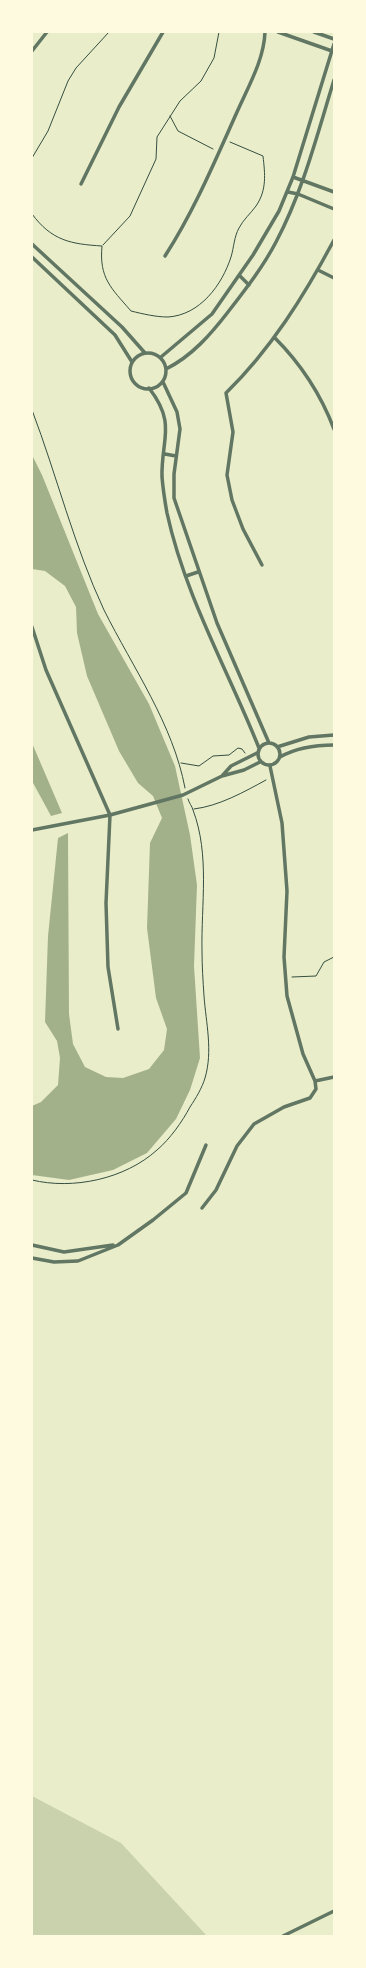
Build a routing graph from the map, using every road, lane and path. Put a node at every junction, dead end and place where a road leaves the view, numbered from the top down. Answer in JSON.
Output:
{"nodes":[{"id":1,"x":47,"y":32,"type":"edge"},
{"id":2,"x":108,"y":32,"type":"edge"},
{"id":3,"x":163,"y":32,"type":"edge"},
{"id":4,"x":219,"y":32,"type":"edge"},
{"id":5,"x":265,"y":32,"type":"edge"},
{"id":6,"x":278,"y":32,"type":"edge"},
{"id":7,"x":314,"y":32,"type":"edge"},
{"id":8,"x":334,"y":39,"type":"edge"},
{"id":9,"x":334,"y":44,"type":"edge"},
{"id":10,"x":32,"y":51,"type":"edge"},
{"id":11,"x":332,"y":51,"type":"junction"},
{"id":12,"x":334,"y":80,"type":"edge"},
{"id":13,"x":170,"y":115,"type":"junction"},
{"id":14,"x":219,"y":152,"type":"junction"},
{"id":15,"x":32,"y":158,"type":"edge"},
{"id":16,"x":293,"y":177,"type":"junction"},
{"id":17,"x":303,"y":180,"type":"junction"},
{"id":18,"x":81,"y":184,"type":"dead end"},
{"id":19,"x":288,"y":192,"type":"junction"},
{"id":20,"x":334,"y":192,"type":"edge"},
{"id":21,"x":298,"y":194,"type":"junction"},
{"id":22,"x":334,"y":209,"type":"edge"},
{"id":23,"x":334,"y":240,"type":"edge"},
{"id":24,"x":32,"y":244,"type":"edge"},
{"id":25,"x":102,"y":246,"type":"dead end"},
{"id":26,"x":165,"y":256,"type":"dead end"},
{"id":27,"x":32,"y":257,"type":"edge"},
{"id":28,"x":318,"y":270,"type":"junction"},
{"id":29,"x":239,"y":275,"type":"junction"},
{"id":30,"x":334,"y":278,"type":"edge"},
{"id":31,"x":249,"y":285,"type":"junction"},
{"id":32,"x":275,"y":338,"type":"junction"},
{"id":33,"x":145,"y":353,"type":"junction"},
{"id":34,"x":161,"y":357,"type":"junction"},
{"id":35,"x":132,"y":362,"type":"junction"},
{"id":36,"x":166,"y":369,"type":"junction"},
{"id":37,"x":163,"y":382,"type":"junction"},
{"id":38,"x":149,"y":388,"type":"junction"},
{"id":39,"x":32,"y":410,"type":"edge"},
{"id":40,"x":334,"y":429,"type":"edge"},
{"id":41,"x":165,"y":454,"type":"junction"},
{"id":42,"x":176,"y":456,"type":"junction"},
{"id":43,"x":262,"y":565,"type":"dead end"},
{"id":44,"x":198,"y":572,"type":"junction"},
{"id":45,"x":186,"y":576,"type":"junction"},
{"id":46,"x":32,"y":627,"type":"edge"},
{"id":47,"x":334,"y":735,"type":"edge"},
{"id":48,"x":270,"y":743,"type":"junction"},
{"id":49,"x":334,"y":745,"type":"edge"},
{"id":50,"x":277,"y":746,"type":"junction"},
{"id":51,"x":259,"y":748,"type":"junction"},
{"id":52,"x":258,"y":753,"type":"junction"},
{"id":53,"x":280,"y":757,"type":"junction"},
{"id":54,"x":247,"y":758,"type":"junction"},
{"id":55,"x":260,"y":762,"type":"junction"},
{"id":56,"x":180,"y":763,"type":"junction"},
{"id":57,"x":270,"y":766,"type":"junction"},
{"id":58,"x":222,"y":776,"type":"junction"},
{"id":59,"x":272,"y":777,"type":"junction"},
{"id":60,"x":184,"y":795,"type":"junction"},
{"id":61,"x":193,"y":809,"type":"junction"},
{"id":62,"x":110,"y":815,"type":"junction"},
{"id":63,"x":32,"y":830,"type":"edge"},
{"id":64,"x":334,"y":957,"type":"edge"},
{"id":65,"x":286,"y":976,"type":"junction"},
{"id":66,"x":118,"y":1029,"type":"dead end"},
{"id":67,"x":334,"y":1077,"type":"edge"},
{"id":68,"x":316,"y":1081,"type":"junction"},
{"id":69,"x":206,"y":1145,"type":"dead end"},
{"id":70,"x":32,"y":1180,"type":"edge"},
{"id":71,"x":202,"y":1208,"type":"dead end"},
{"id":72,"x":32,"y":1245,"type":"edge"},
{"id":73,"x":118,"y":1245,"type":"junction"},
{"id":74,"x":32,"y":1258,"type":"edge"},
{"id":75,"x":334,"y":1911,"type":"edge"},
{"id":76,"x":283,"y":1936,"type":"edge"}],
"edges":[{"from":1,"to":10,"type":"street"},
{"from":2,"to":15,"type":"path"},
{"from":3,"to":18,"type":"street"},
{"from":4,"to":13,"type":"path"},
{"from":5,"to":14,"type":"street"},
{"from":6,"to":11,"type":"street"},
{"from":7,"to":8,"type":"street"},
{"from":9,"to":11,"type":"street"},
{"from":11,"to":16,"type":"street"},
{"from":12,"to":17,"type":"street"},
{"from":13,"to":14,"type":"path"},
{"from":13,"to":25,"type":"path"},
{"from":14,"to":26,"type":"street"},
{"from":16,"to":17,"type":"street"},
{"from":16,"to":19,"type":"street"},
{"from":17,"to":20,"type":"street"},
{"from":17,"to":21,"type":"street"},
{"from":19,"to":21,"type":"street"},
{"from":19,"to":29,"type":"street"},
{"from":21,"to":22,"type":"street"},
{"from":21,"to":31,"type":"street"},
{"from":23,"to":28,"type":"street"},
{"from":24,"to":33,"type":"street"},
{"from":27,"to":35,"type":"street"},
{"from":28,"to":30,"type":"street"},
{"from":28,"to":32,"type":"street"},
{"from":29,"to":31,"type":"street"},
{"from":29,"to":34,"type":"street"},
{"from":31,"to":36,"type":"street"},
{"from":32,"to":40,"type":"street"},
{"from":32,"to":43,"type":"street"},
{"from":33,"to":34,"type":"street"},
{"from":33,"to":35,"type":"street"},
{"from":34,"to":36,"type":"street"},
{"from":35,"to":38,"type":"street"},
{"from":36,"to":37,"type":"street"},
{"from":37,"to":38,"type":"street"},
{"from":37,"to":42,"type":"street"},
{"from":38,"to":41,"type":"street"},
{"from":39,"to":56,"type":"path"},
{"from":41,"to":42,"type":"street"},
{"from":41,"to":45,"type":"street"},
{"from":42,"to":44,"type":"street"},
{"from":44,"to":45,"type":"street"},
{"from":44,"to":48,"type":"street"},
{"from":45,"to":51,"type":"street"},
{"from":46,"to":62,"type":"street"},
{"from":47,"to":50,"type":"street"},
{"from":48,"to":50,"type":"street"},
{"from":48,"to":51,"type":"street"},
{"from":49,"to":53,"type":"street"},
{"from":50,"to":53,"type":"street"},
{"from":51,"to":52,"type":"street"},
{"from":52,"to":54,"type":"street"},
{"from":52,"to":55,"type":"street"},
{"from":53,"to":57,"type":"street"},
{"from":54,"to":56,"type":"path"},
{"from":54,"to":58,"type":"street"},
{"from":55,"to":57,"type":"street"},
{"from":55,"to":58,"type":"street"},
{"from":56,"to":60,"type":"path"},
{"from":57,"to":59,"type":"street"},
{"from":58,"to":60,"type":"street"},
{"from":59,"to":61,"type":"path"},
{"from":59,"to":65,"type":"street"},
{"from":60,"to":61,"type":"path"},
{"from":60,"to":62,"type":"street"},
{"from":61,"to":70,"type":"path"},
{"from":62,"to":63,"type":"street"},
{"from":62,"to":66,"type":"street"},
{"from":64,"to":65,"type":"path"},
{"from":65,"to":68,"type":"street"},
{"from":67,"to":68,"type":"street"},
{"from":68,"to":71,"type":"street"},
{"from":69,"to":73,"type":"street"},
{"from":72,"to":73,"type":"street"},
{"from":73,"to":74,"type":"street"},
{"from":75,"to":76,"type":"street"}]}
